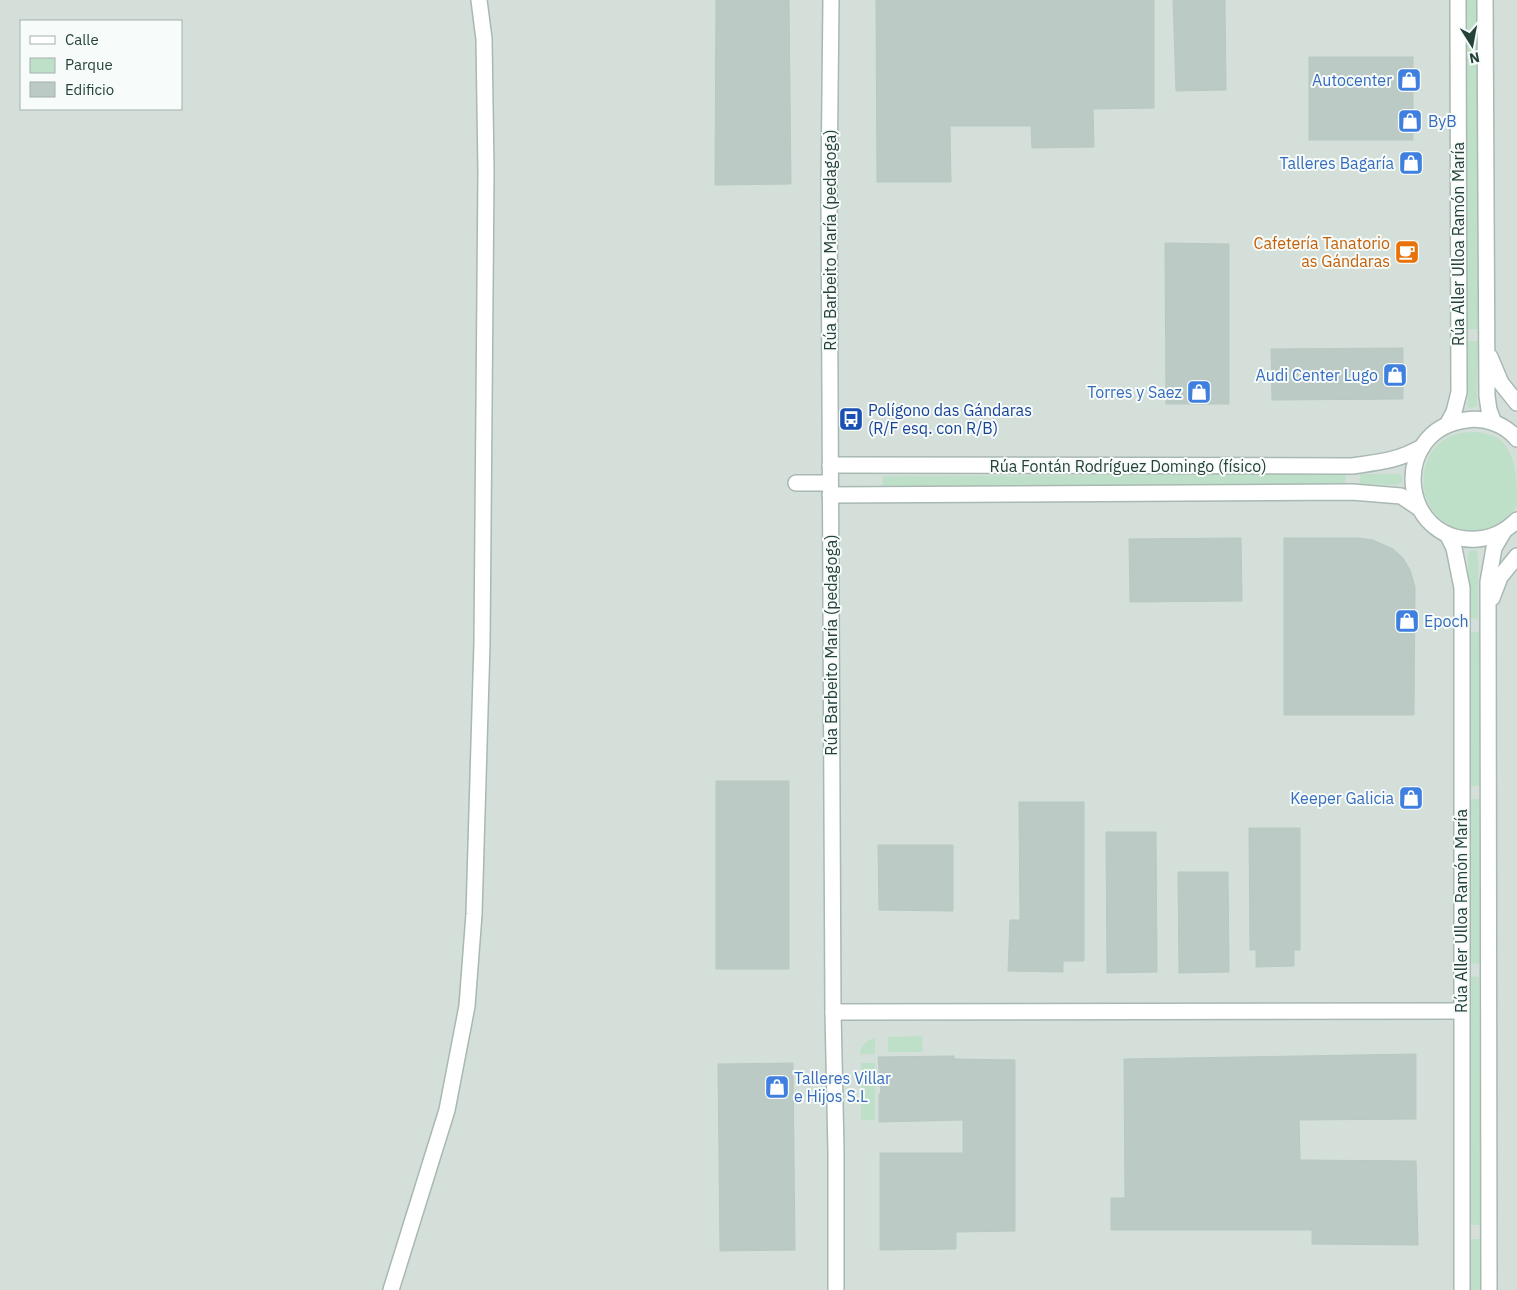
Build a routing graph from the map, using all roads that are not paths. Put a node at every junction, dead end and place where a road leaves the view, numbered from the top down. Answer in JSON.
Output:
{"nodes":[{"id":1,"x":479,"y":0,"type":"edge"},
{"id":2,"x":831,"y":0,"type":"edge"},
{"id":3,"x":1458,"y":0,"type":"edge"},
{"id":4,"x":1485,"y":0,"type":"edge"},
{"id":5,"x":1487,"y":348,"type":"junction"},
{"id":6,"x":1517,"y":403,"type":"edge"},
{"id":7,"x":1447,"y":425,"type":"junction"},
{"id":8,"x":1505,"y":426,"type":"edge"},
{"id":9,"x":1517,"y":438,"type":"edge"},
{"id":10,"x":1422,"y":447,"type":"junction"},
{"id":11,"x":830,"y":465,"type":"junction"},
{"id":12,"x":796,"y":483,"type":"dead end"},
{"id":13,"x":830,"y":489,"type":"junction"},
{"id":14,"x":1420,"y":508,"type":"junction"},
{"id":15,"x":1512,"y":526,"type":"edge"},
{"id":16,"x":1447,"y":534,"type":"junction"},
{"id":17,"x":1517,"y":556,"type":"edge"},
{"id":18,"x":1488,"y":606,"type":"junction"},
{"id":19,"x":1462,"y":1011,"type":"junction"},
{"id":20,"x":833,"y":1012,"type":"junction"},
{"id":21,"x":391,"y":1290,"type":"edge"},
{"id":22,"x":836,"y":1290,"type":"edge"},
{"id":23,"x":1462,"y":1290,"type":"edge"},
{"id":24,"x":1489,"y":1290,"type":"edge"}],
"edges":[{"from":1,"to":21,"type":"street"},
{"from":2,"to":11,"type":"street","name":"Rúa Barbeito María (pedagoga)"},
{"from":3,"to":7,"type":"street","name":"Rúa Aller Ulloa Ramón María"},
{"from":4,"to":5,"type":"street","name":"Rúa Aller Ulloa Ramón María"},
{"from":5,"to":6,"type":"street"},
{"from":5,"to":8,"type":"street","name":"Rúa Aller Ulloa Ramón María"},
{"from":7,"to":8,"type":"street","name":"Rúa Aller Ulloa Ramón María"},
{"from":7,"to":10,"type":"street","name":"Rúa Aller Ulloa Ramón María"},
{"from":8,"to":9,"type":"street","name":"Rúa Aller Ulloa Ramón María"},
{"from":10,"to":11,"type":"street","name":"Rúa Fontán Rodríguez Domingo (físico)"},
{"from":10,"to":14,"type":"street","name":"Rúa Aller Ulloa Ramón María"},
{"from":11,"to":13,"type":"street","name":"Rúa Barbeito María (pedagoga)"},
{"from":12,"to":13,"type":"street","name":"Rúa Fontán Rodríguez Domingo (físico)"},
{"from":13,"to":14,"type":"street","name":"Rúa Fontán Rodríguez Domingo (físico)"},
{"from":13,"to":20,"type":"street","name":"Rúa Barbeito María (pedagoga)"},
{"from":14,"to":16,"type":"street","name":"Rúa Aller Ulloa Ramón María"},
{"from":15,"to":16,"type":"street","name":"Rúa Aller Ulloa Ramón María"},
{"from":15,"to":18,"type":"street","name":"Rúa Aller Ulloa Ramón María"},
{"from":16,"to":19,"type":"street","name":"Rúa Aller Ulloa Ramón María"},
{"from":17,"to":18,"type":"street","name":"Rúa Aller Ulloa Ramón María"},
{"from":18,"to":24,"type":"street","name":"Rúa Aller Ulloa Ramón María"},
{"from":19,"to":20,"type":"street"},
{"from":19,"to":23,"type":"street","name":"Rúa Aller Ulloa Ramón María"},
{"from":20,"to":22,"type":"street","name":"Rúa Barbeito María (pedagoga)"}]}
